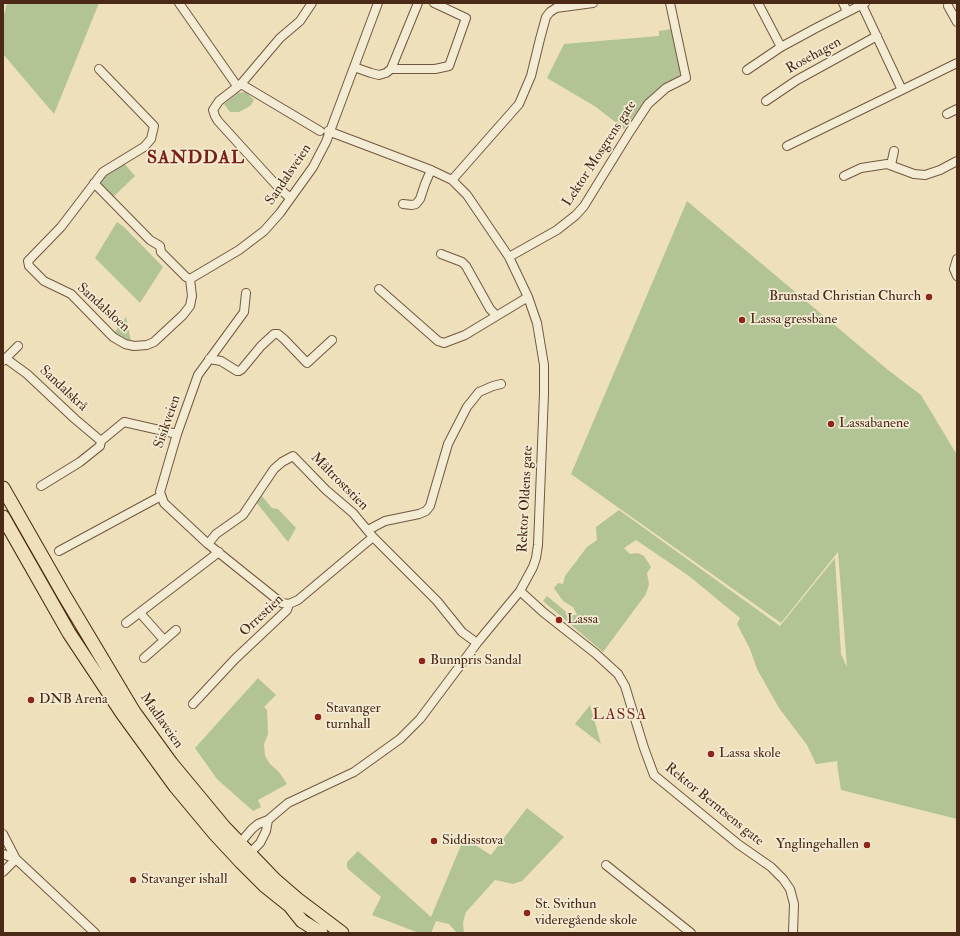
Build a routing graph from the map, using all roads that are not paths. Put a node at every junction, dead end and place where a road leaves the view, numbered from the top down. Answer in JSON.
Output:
{"nodes":[{"id":1,"x":179,"y":3,"type":"edge"},
{"id":2,"x":312,"y":3,"type":"edge"},
{"id":3,"x":378,"y":3,"type":"edge"},
{"id":4,"x":418,"y":3,"type":"edge"},
{"id":5,"x":434,"y":3,"type":"edge"},
{"id":6,"x":593,"y":3,"type":"edge"},
{"id":7,"x":670,"y":3,"type":"edge"},
{"id":8,"x":758,"y":3,"type":"edge"},
{"id":9,"x":843,"y":3,"type":"edge"},
{"id":10,"x":863,"y":4,"type":"edge"},
{"id":11,"x":948,"y":6,"type":"dead end"},
{"id":12,"x":847,"y":11,"type":"junction"},
{"id":13,"x":957,"y":22,"type":"edge"},
{"id":14,"x":877,"y":36,"type":"junction"},
{"id":15,"x":781,"y":47,"type":"junction"},
{"id":16,"x":957,"y":63,"type":"edge"},
{"id":17,"x":354,"y":67,"type":"junction"},
{"id":18,"x":99,"y":69,"type":"dead end"},
{"id":19,"x":391,"y":69,"type":"junction"},
{"id":20,"x":747,"y":70,"type":"dead end"},
{"id":21,"x":239,"y":85,"type":"junction"},
{"id":22,"x":902,"y":90,"type":"junction"},
{"id":23,"x":766,"y":101,"type":"dead end"},
{"id":24,"x":957,"y":109,"type":"edge"},
{"id":25,"x":947,"y":114,"type":"dead end"},
{"id":26,"x":324,"y":131,"type":"junction"},
{"id":27,"x":787,"y":146,"type":"dead end"},
{"id":28,"x":894,"y":151,"type":"dead end"},
{"id":29,"x":957,"y":161,"type":"edge"},
{"id":30,"x":891,"y":165,"type":"junction"},
{"id":31,"x":431,"y":170,"type":"junction"},
{"id":32,"x":844,"y":176,"type":"dead end"},
{"id":33,"x":452,"y":180,"type":"junction"},
{"id":34,"x":94,"y":183,"type":"junction"},
{"id":35,"x":290,"y":198,"type":"junction"},
{"id":36,"x":403,"y":204,"type":"dead end"},
{"id":37,"x":440,"y":254,"type":"dead end"},
{"id":38,"x":509,"y":257,"type":"junction"},
{"id":39,"x":957,"y":259,"type":"edge"},
{"id":40,"x":957,"y":276,"type":"edge"},
{"id":41,"x":190,"y":279,"type":"junction"},
{"id":42,"x":380,"y":289,"type":"dead end"},
{"id":43,"x":246,"y":293,"type":"dead end"},
{"id":44,"x":528,"y":297,"type":"junction"},
{"id":45,"x":496,"y":316,"type":"junction"},
{"id":46,"x":332,"y":340,"type":"dead end"},
{"id":47,"x":18,"y":346,"type":"dead end"},
{"id":48,"x":209,"y":359,"type":"junction"},
{"id":49,"x":4,"y":360,"type":"edge"},
{"id":50,"x":501,"y":384,"type":"dead end"},
{"id":51,"x":177,"y":434,"type":"junction"},
{"id":52,"x":101,"y":441,"type":"junction"},
{"id":53,"x":41,"y":486,"type":"dead end"},
{"id":54,"x":3,"y":488,"type":"edge"},
{"id":55,"x":160,"y":496,"type":"junction"},
{"id":56,"x":3,"y":517,"type":"edge"},
{"id":57,"x":370,"y":533,"type":"junction"},
{"id":58,"x":208,"y":544,"type":"junction"},
{"id":59,"x":59,"y":551,"type":"dead end"},
{"id":60,"x":218,"y":552,"type":"junction"},
{"id":61,"x":520,"y":591,"type":"junction"},
{"id":62,"x":289,"y":604,"type":"junction"},
{"id":63,"x":140,"y":612,"type":"junction"},
{"id":64,"x":126,"y":623,"type":"dead end"},
{"id":65,"x":176,"y":630,"type":"dead end"},
{"id":66,"x":164,"y":640,"type":"junction"},
{"id":67,"x":477,"y":644,"type":"junction"},
{"id":68,"x":144,"y":658,"type":"dead end"},
{"id":69,"x":193,"y":704,"type":"dead end"},
{"id":70,"x":268,"y":820,"type":"junction"},
{"id":71,"x":3,"y":834,"type":"edge"},
{"id":72,"x":240,"y":843,"type":"junction"},
{"id":73,"x":3,"y":854,"type":"edge"},
{"id":74,"x":245,"y":857,"type":"junction"},
{"id":75,"x":16,"y":859,"type":"junction"},
{"id":76,"x":606,"y":865,"type":"dead end"},
{"id":77,"x":3,"y":872,"type":"edge"},
{"id":78,"x":94,"y":933,"type":"edge"},
{"id":79,"x":321,"y":933,"type":"edge"},
{"id":80,"x":342,"y":933,"type":"edge"},
{"id":81,"x":690,"y":933,"type":"edge"},
{"id":82,"x":793,"y":933,"type":"edge"}],
"edges":[{"from":1,"to":21,"type":"street"},
{"from":2,"to":21,"type":"street"},
{"from":3,"to":17,"type":"street","name":"Sandalsveien"},
{"from":4,"to":19,"type":"street"},
{"from":5,"to":19,"type":"street"},
{"from":6,"to":33,"type":"street"},
{"from":7,"to":38,"type":"street","name":"Lektor Mosgrens gate"},
{"from":8,"to":15,"type":"street"},
{"from":9,"to":12,"type":"street"},
{"from":10,"to":12,"type":"street"},
{"from":10,"to":14,"type":"street"},
{"from":11,"to":13,"type":"street"},
{"from":12,"to":15,"type":"street"},
{"from":14,"to":22,"type":"street"},
{"from":14,"to":23,"type":"street","name":"Rosehagen"},
{"from":15,"to":20,"type":"street"},
{"from":16,"to":22,"type":"street"},
{"from":17,"to":19,"type":"street"},
{"from":17,"to":26,"type":"street","name":"Sandalsveien"},
{"from":18,"to":34,"type":"street","name":"Sandalsloen"},
{"from":21,"to":26,"type":"street","name":"Rektor Oldens gate"},
{"from":21,"to":35,"type":"street"},
{"from":22,"to":27,"type":"street"},
{"from":24,"to":25,"type":"street"},
{"from":26,"to":31,"type":"street","name":"Rektor Oldens gate"},
{"from":26,"to":35,"type":"street","name":"Sandalsveien"},
{"from":28,"to":30,"type":"street"},
{"from":29,"to":30,"type":"street"},
{"from":30,"to":32,"type":"street"},
{"from":31,"to":33,"type":"street","name":"Rektor Oldens gate"},
{"from":31,"to":36,"type":"street"},
{"from":33,"to":38,"type":"street","name":"Rektor Oldens gate"},
{"from":34,"to":41,"type":"street"},
{"from":34,"to":41,"type":"street","name":"Sandalsloen"},
{"from":35,"to":41,"type":"street","name":"Sandalsveien"},
{"from":37,"to":45,"type":"street"},
{"from":38,"to":44,"type":"street","name":"Rektor Oldens gate"},
{"from":39,"to":40,"type":"street"},
{"from":42,"to":45,"type":"street"},
{"from":43,"to":48,"type":"street","name":"Sisikveien"},
{"from":44,"to":45,"type":"street"},
{"from":44,"to":61,"type":"street","name":"Rektor Oldens gate"},
{"from":46,"to":48,"type":"street"},
{"from":47,"to":49,"type":"street","name":"Sandalskrå"},
{"from":48,"to":51,"type":"street","name":"Sisikveien"},
{"from":49,"to":52,"type":"street","name":"Sandalskrå"},
{"from":50,"to":57,"type":"street","name":"Orrestien"},
{"from":51,"to":52,"type":"street"},
{"from":51,"to":55,"type":"street","name":"Sisikveien"},
{"from":52,"to":53,"type":"street"},
{"from":54,"to":72,"type":"main road","name":"Madlaveien"},
{"from":55,"to":58,"type":"street"},
{"from":55,"to":59,"type":"street"},
{"from":56,"to":74,"type":"main road","name":"Madlaveien"},
{"from":57,"to":58,"type":"street","name":"Måltroststien"},
{"from":57,"to":62,"type":"street","name":"Orrestien"},
{"from":57,"to":67,"type":"street"},
{"from":58,"to":60,"type":"street"},
{"from":60,"to":62,"type":"street"},
{"from":60,"to":63,"type":"street"},
{"from":61,"to":67,"type":"street","name":"Rektor Oldens gate"},
{"from":61,"to":82,"type":"street","name":"Rektor Berntsens gate"},
{"from":62,"to":69,"type":"street","name":"Orrestien"},
{"from":63,"to":64,"type":"street"},
{"from":63,"to":66,"type":"street"},
{"from":65,"to":66,"type":"street"},
{"from":66,"to":68,"type":"street"},
{"from":67,"to":70,"type":"street","name":"Rektor Oldens gate"},
{"from":70,"to":72,"type":"street","name":"Rektor Oldens gate"},
{"from":70,"to":74,"type":"street"},
{"from":71,"to":75,"type":"street"},
{"from":72,"to":74,"type":"main road","name":"Madlaveien"},
{"from":73,"to":75,"type":"street"},
{"from":74,"to":79,"type":"main road","name":"Madlaveien"},
{"from":74,"to":80,"type":"main road","name":"Madlaveien"},
{"from":75,"to":77,"type":"street"},
{"from":75,"to":78,"type":"street"},
{"from":76,"to":81,"type":"street"}]}
